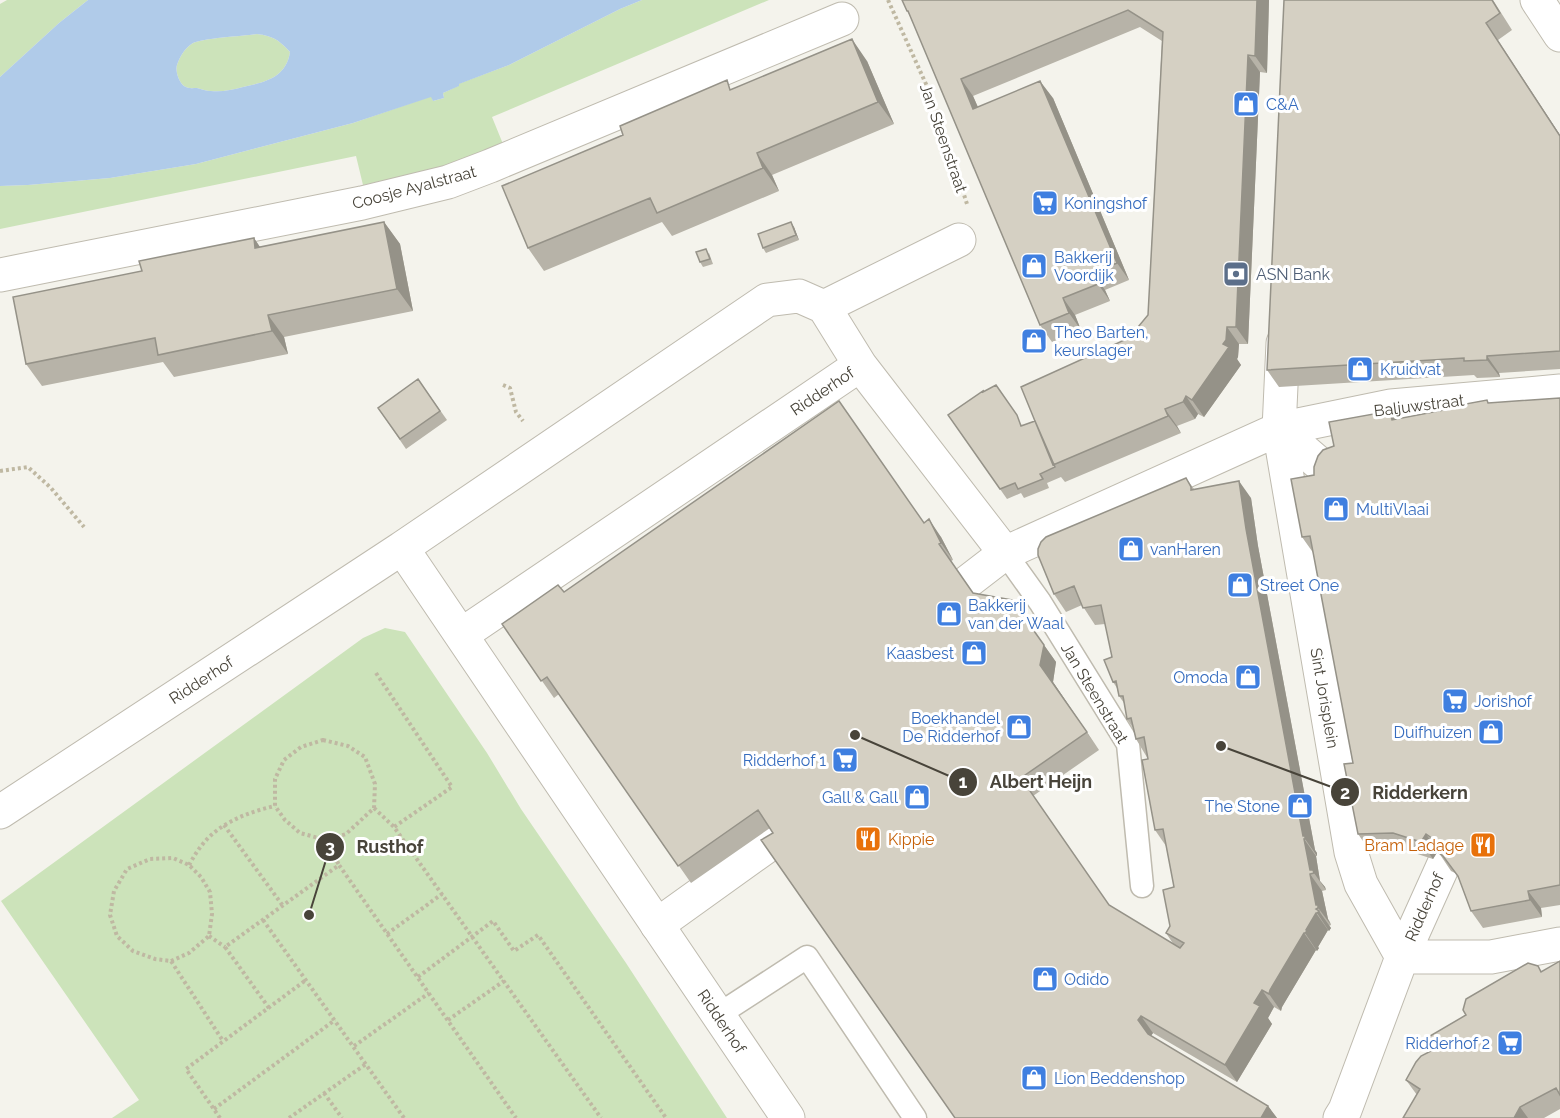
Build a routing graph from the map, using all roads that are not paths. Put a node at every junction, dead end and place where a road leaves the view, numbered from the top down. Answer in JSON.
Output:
{"nodes":[{"id":1,"x":1537,"y":0,"type":"edge"},
{"id":2,"x":842,"y":19,"type":"dead end"},
{"id":3,"x":1560,"y":35,"type":"edge"},
{"id":4,"x":959,"y":240,"type":"road end"},
{"id":5,"x":0,"y":274,"type":"edge"},
{"id":6,"x":824,"y":307,"type":"junction"},
{"id":7,"x":1285,"y":309,"type":"edge"},
{"id":8,"x":860,"y":365,"type":"junction"},
{"id":9,"x":1560,"y":391,"type":"edge"},
{"id":10,"x":1280,"y":429,"type":"junction"},
{"id":11,"x":1330,"y":473,"type":"edge"},
{"id":12,"x":402,"y":548,"type":"junction"},
{"id":13,"x":1005,"y":553,"type":"junction"},
{"id":14,"x":966,"y":583,"type":"edge"},
{"id":15,"x":461,"y":635,"type":"junction"},
{"id":16,"x":0,"y":812,"type":"edge"},
{"id":17,"x":777,"y":839,"type":"edge"},
{"id":18,"x":1447,"y":857,"type":"edge"},
{"id":19,"x":1142,"y":886,"type":"dead end"},
{"id":20,"x":657,"y":925,"type":"junction"},
{"id":21,"x":1560,"y":944,"type":"edge"},
{"id":22,"x":1402,"y":957,"type":"junction"},
{"id":23,"x":718,"y":1015,"type":"junction"},
{"id":24,"x":1347,"y":1115,"type":"edge"},
{"id":25,"x":788,"y":1118,"type":"edge"},
{"id":26,"x":915,"y":1118,"type":"edge"}],
"edges":[{"from":1,"to":3,"type":"street"},
{"from":2,"to":5,"type":"street","name":"Coosje Ayalstraat"},
{"from":4,"to":6,"type":"street"},
{"from":6,"to":8,"type":"street","name":"Ridderhof"},
{"from":6,"to":12,"type":"street","name":"Ridderhof"},
{"from":7,"to":10,"type":"street"},
{"from":8,"to":13,"type":"street","name":"Jan Steenstraat"},
{"from":8,"to":15,"type":"street","name":"Ridderhof"},
{"from":9,"to":10,"type":"street","name":"Baljuwstraat"},
{"from":10,"to":11,"type":"street"},
{"from":10,"to":13,"type":"street"},
{"from":10,"to":22,"type":"street","name":"Sint Jorisplein"},
{"from":12,"to":15,"type":"street","name":"Ridderhof"},
{"from":12,"to":16,"type":"street","name":"Ridderhof"},
{"from":13,"to":14,"type":"street"},
{"from":13,"to":19,"type":"lane","name":"Jan Steenstraat"},
{"from":15,"to":20,"type":"street","name":"Ridderhof"},
{"from":17,"to":20,"type":"street"},
{"from":18,"to":22,"type":"street","name":"Ridderhof"},
{"from":20,"to":23,"type":"street","name":"Ridderhof"},
{"from":21,"to":22,"type":"street"},
{"from":22,"to":24,"type":"street"},
{"from":23,"to":25,"type":"street","name":"Ridderhof"},
{"from":23,"to":26,"type":"lane"}]}
